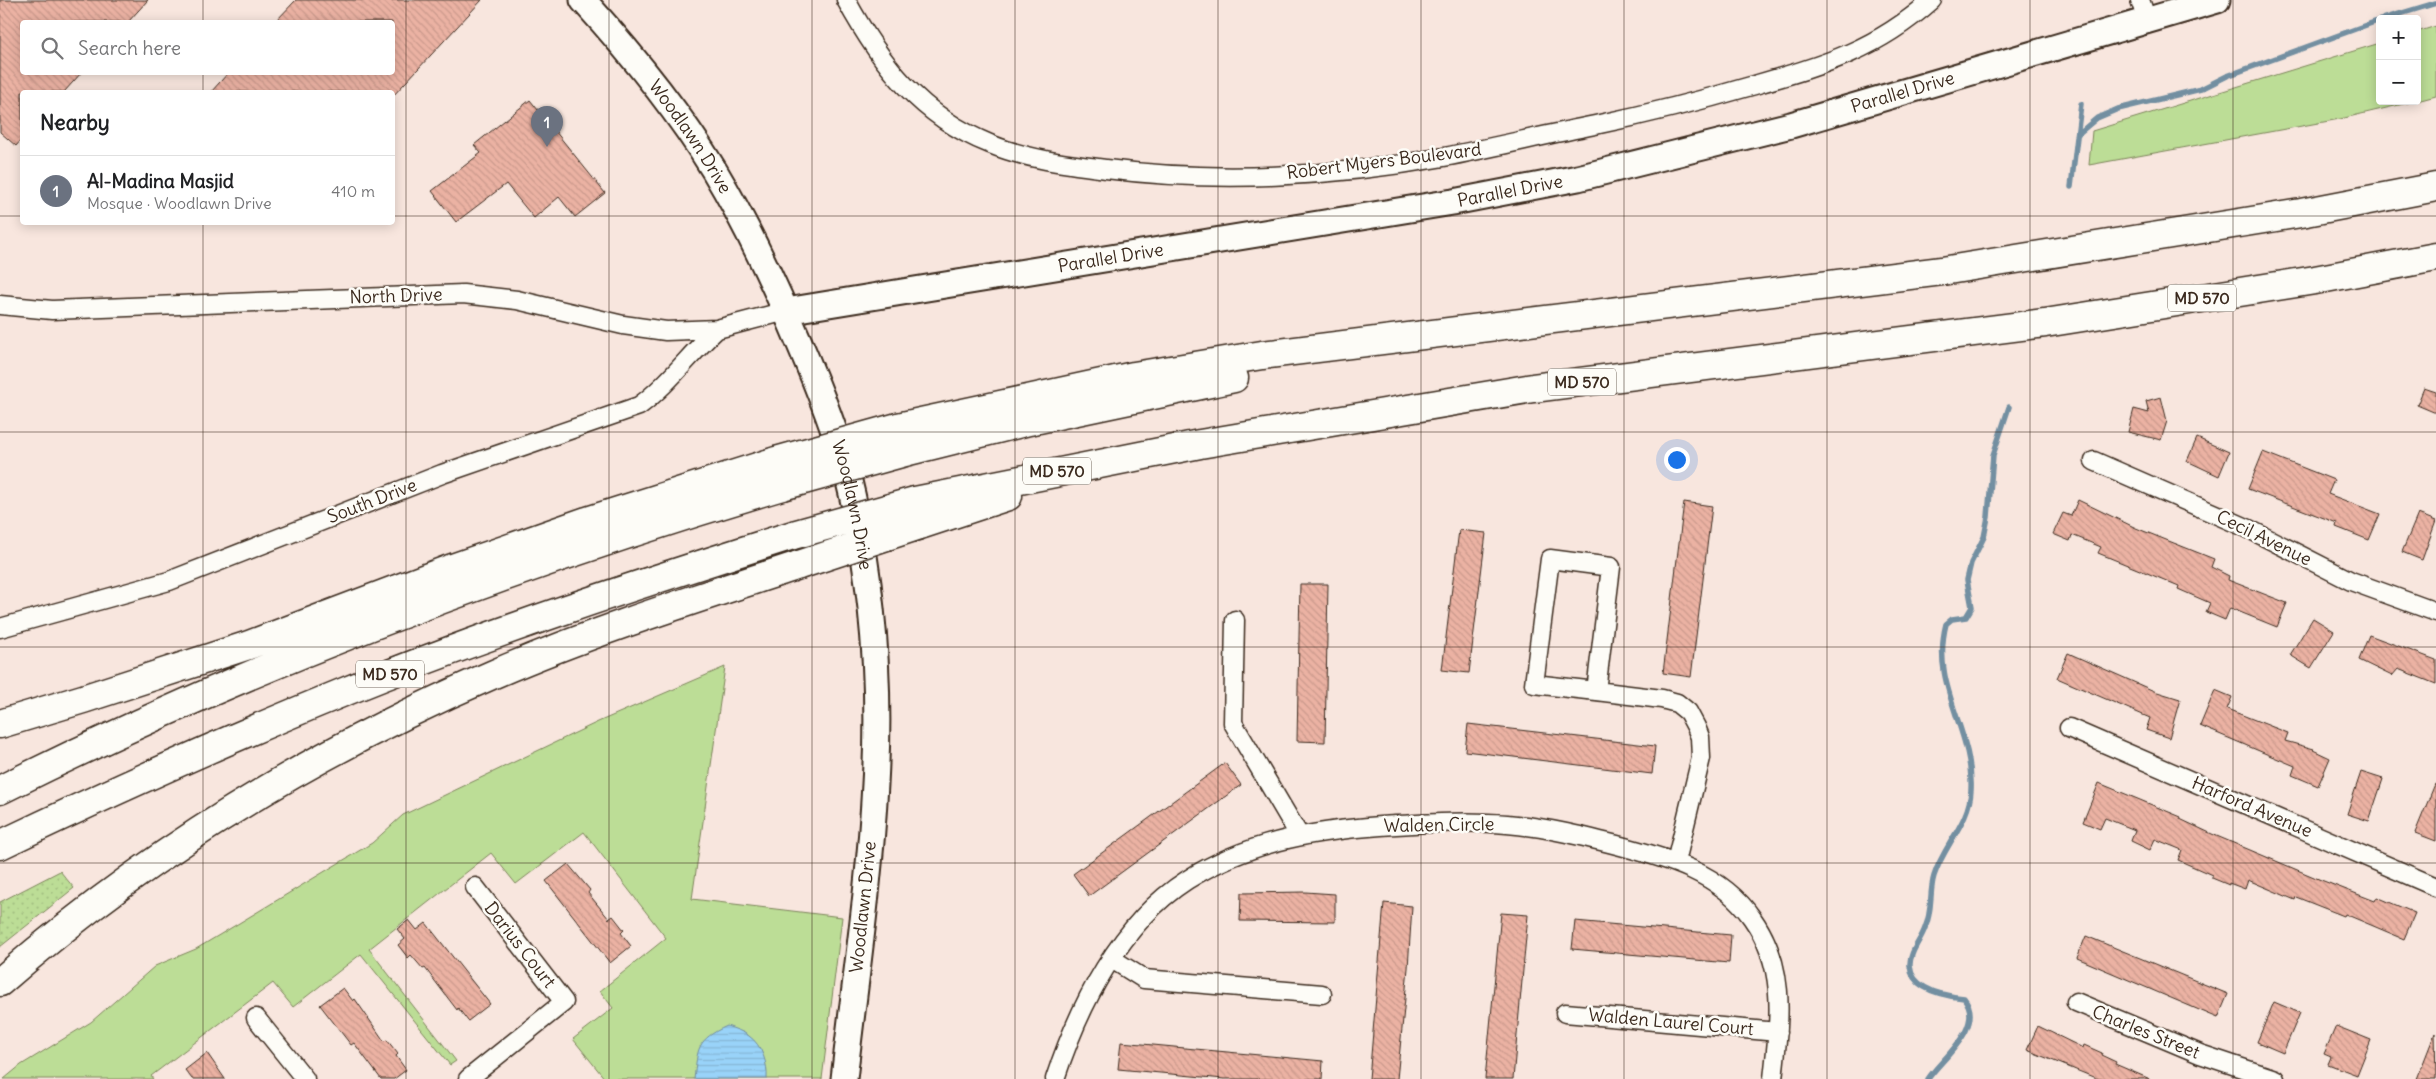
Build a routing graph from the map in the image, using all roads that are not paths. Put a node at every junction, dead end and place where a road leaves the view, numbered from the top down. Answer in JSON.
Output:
{"nodes":[{"id":1,"x":583,"y":0,"type":"edge"},
{"id":2,"x":846,"y":0,"type":"edge"},
{"id":3,"x":1932,"y":0,"type":"edge"},
{"id":4,"x":2217,"y":0,"type":"edge"},
{"id":5,"x":2144,"y":10,"type":"edge"},
{"id":6,"x":2436,"y":187,"type":"edge"},
{"id":7,"x":2436,"y":257,"type":"edge"},
{"id":8,"x":0,"y":305,"type":"edge"},
{"id":9,"x":786,"y":311,"type":"junction"},
{"id":10,"x":718,"y":329,"type":"junction"},
{"id":11,"x":2094,"y":461,"type":"dead end"},
{"id":12,"x":779,"y":473,"type":"junction"},
{"id":13,"x":917,"y":513,"type":"junction"},
{"id":14,"x":2436,"y":612,"type":"edge"},
{"id":15,"x":1235,"y":620,"type":"dead end"},
{"id":16,"x":0,"y":628,"type":"edge"},
{"id":17,"x":1596,"y":691,"type":"junction"},
{"id":18,"x":0,"y":724,"type":"edge"},
{"id":19,"x":2069,"y":728,"type":"dead end"},
{"id":20,"x":0,"y":790,"type":"edge"},
{"id":21,"x":1298,"y":836,"type":"junction"},
{"id":22,"x":0,"y":845,"type":"edge"},
{"id":23,"x":1676,"y":862,"type":"junction"},
{"id":24,"x":475,"y":887,"type":"dead end"},
{"id":25,"x":2436,"y":887,"type":"edge"},
{"id":26,"x":1112,"y":959,"type":"junction"},
{"id":27,"x":4,"y":978,"type":"edge"},
{"id":28,"x":1322,"y":994,"type":"dead end"},
{"id":29,"x":2076,"y":1002,"type":"dead end"},
{"id":30,"x":1565,"y":1013,"type":"dead end"},
{"id":31,"x":256,"y":1018,"type":"dead end"},
{"id":32,"x":1778,"y":1032,"type":"junction"},
{"id":33,"x":305,"y":1079,"type":"edge"},
{"id":34,"x":468,"y":1079,"type":"edge"},
{"id":35,"x":844,"y":1079,"type":"edge"},
{"id":36,"x":1055,"y":1079,"type":"edge"},
{"id":37,"x":1773,"y":1079,"type":"edge"},
{"id":38,"x":2275,"y":1079,"type":"edge"}],
"edges":[{"from":1,"to":9,"type":"street","name":"Woodlawn Drive"},
{"from":2,"to":3,"type":"street","name":"Robert Myers Boulevard"},
{"from":4,"to":5,"type":"street","name":"Parallel Drive"},
{"from":5,"to":9,"type":"street","name":"Parallel Drive"},
{"from":6,"to":12,"type":"highway","number":"MD 570","bridge":true},
{"from":7,"to":13,"type":"highway","number":"MD 570"},
{"from":8,"to":10,"type":"street","name":"North Drive"},
{"from":9,"to":10,"type":"street","name":"North Drive"},
{"from":9,"to":35,"type":"street","name":"Woodlawn Drive"},
{"from":10,"to":16,"type":"street","name":"South Drive"},
{"from":11,"to":14,"type":"street","name":"Cecil Avenue"},
{"from":12,"to":18,"type":"highway"},
{"from":12,"to":20,"type":"highway","number":"MD 570"},
{"from":13,"to":22,"type":"highway","number":"MD 570","bridge":true},
{"from":13,"to":27,"type":"highway","bridge":true},
{"from":15,"to":21,"type":"street"},
{"from":17,"to":17,"type":"street"},
{"from":17,"to":23,"type":"street"},
{"from":19,"to":25,"type":"street","name":"Harford Avenue"},
{"from":21,"to":23,"type":"street","name":"Walden Circle"},
{"from":21,"to":26,"type":"street","name":"Walden Circle"},
{"from":23,"to":32,"type":"street","name":"Walden Circle"},
{"from":24,"to":34,"type":"street","name":"Darius Court"},
{"from":26,"to":28,"type":"street"},
{"from":26,"to":36,"type":"street","name":"Walden Circle"},
{"from":29,"to":38,"type":"street","name":"Charles Street"},
{"from":30,"to":32,"type":"street","name":"Walden Laurel Court"},
{"from":31,"to":33,"type":"street"},
{"from":32,"to":37,"type":"street","name":"Walden Circle"}]}
